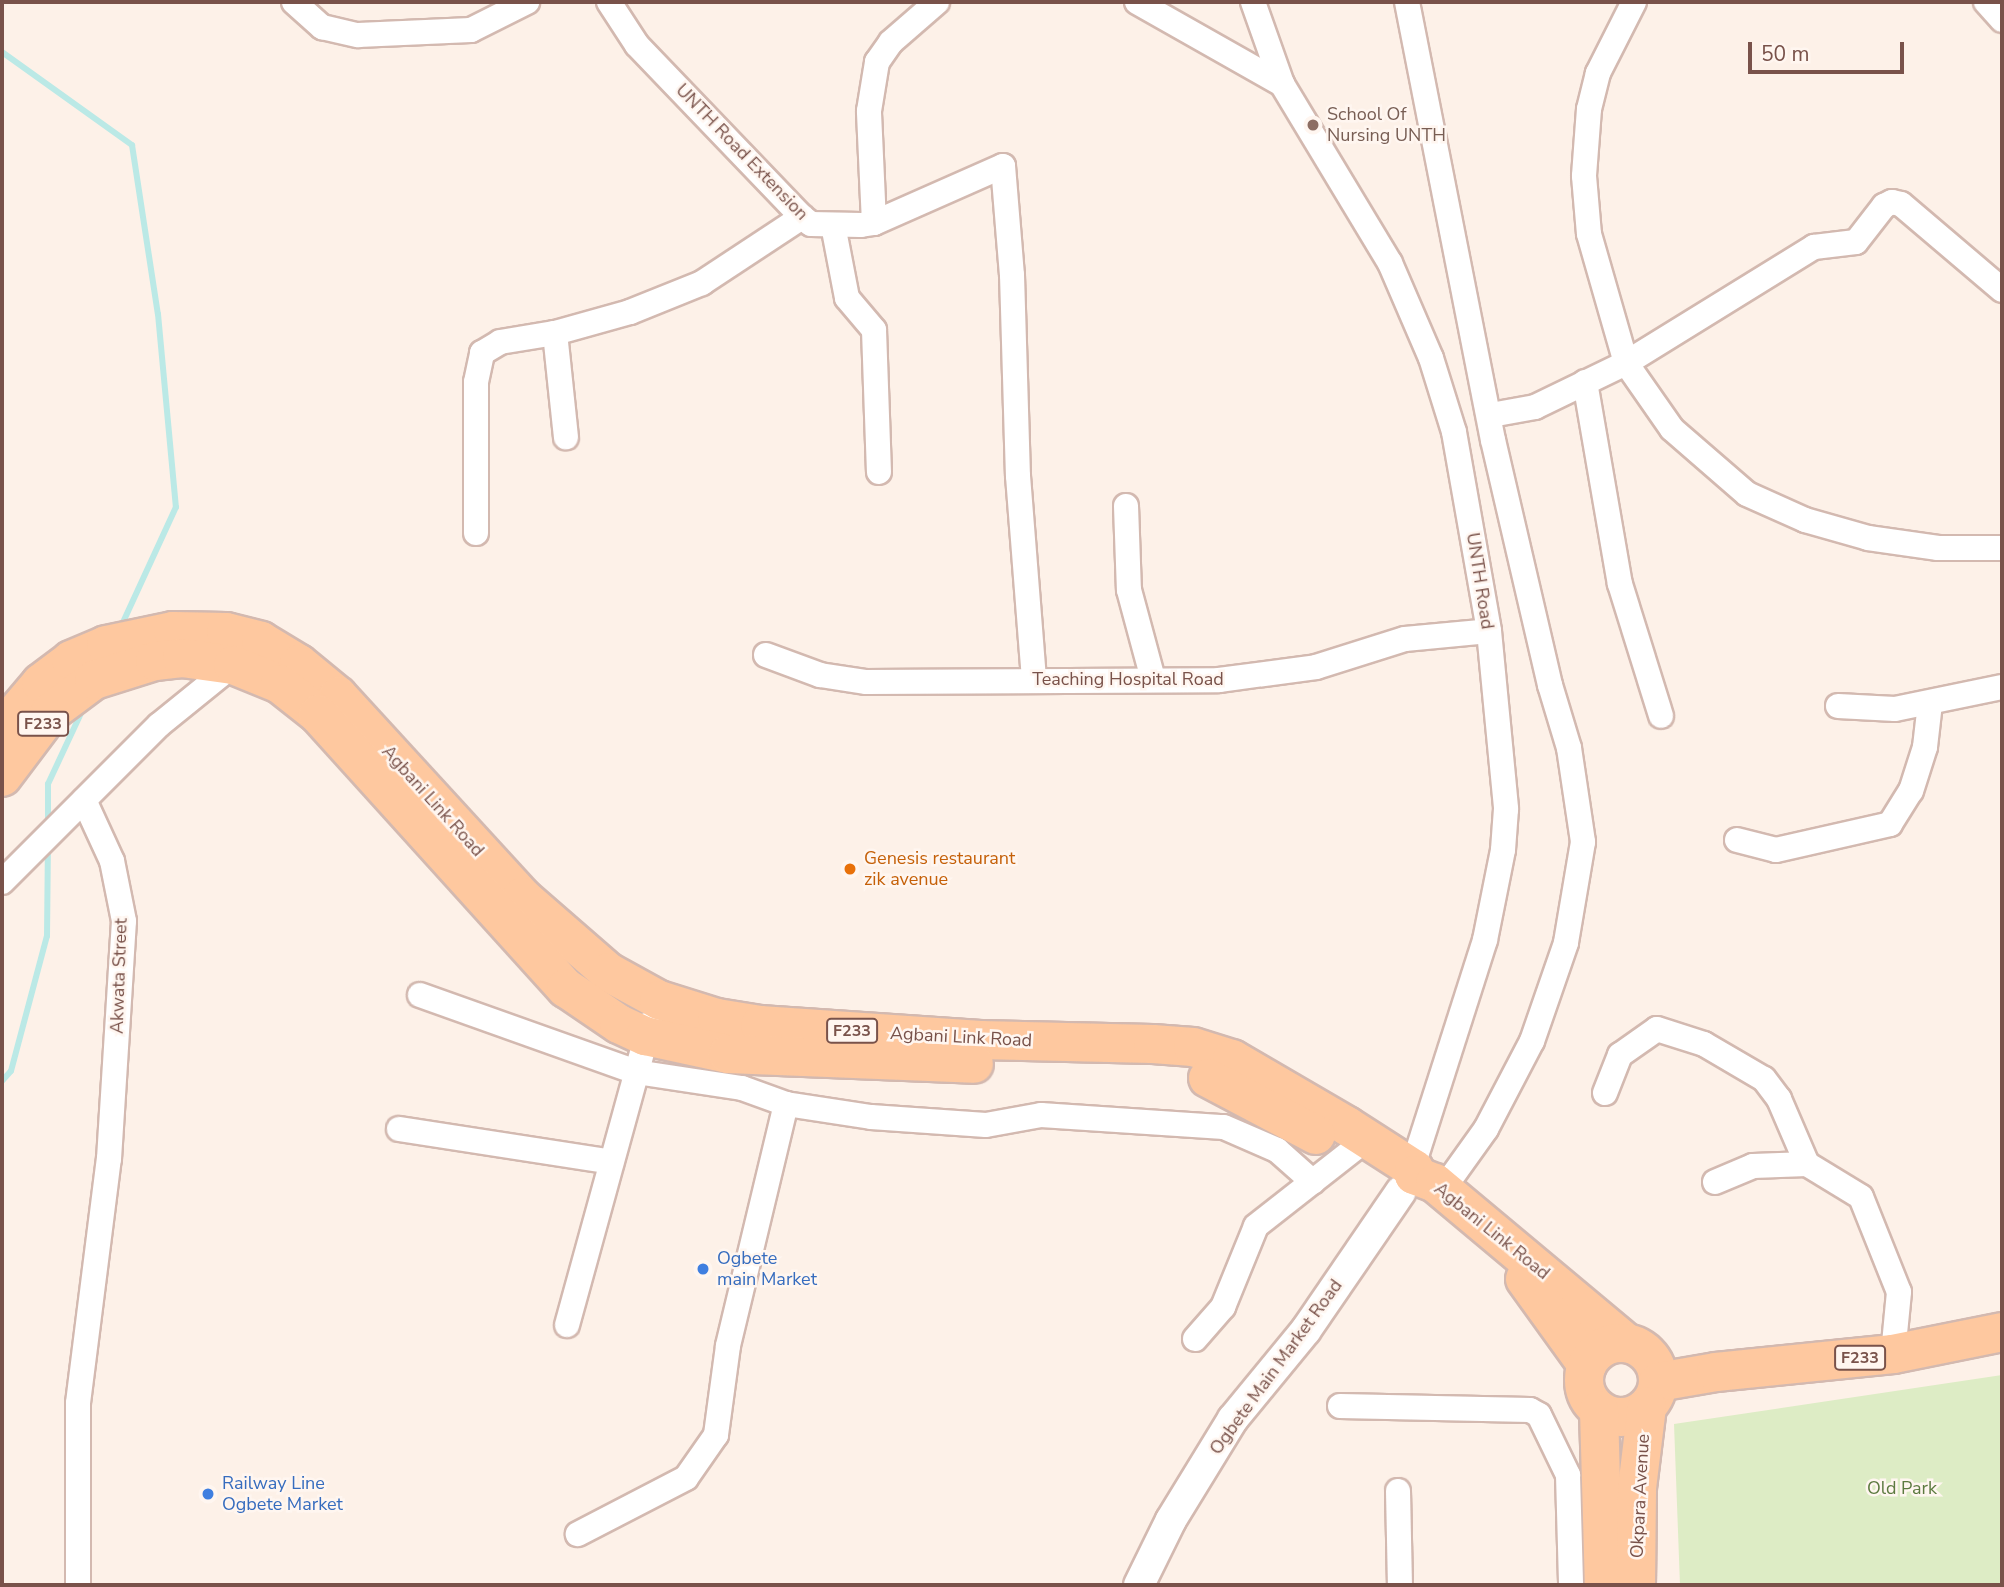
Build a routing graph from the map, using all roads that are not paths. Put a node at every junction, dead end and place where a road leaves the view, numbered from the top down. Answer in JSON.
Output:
{"nodes":[{"id":1,"x":294,"y":2,"type":"edge"},
{"id":2,"x":527,"y":2,"type":"edge"},
{"id":3,"x":609,"y":2,"type":"edge"},
{"id":4,"x":937,"y":2,"type":"edge"},
{"id":5,"x":1137,"y":2,"type":"edge"},
{"id":6,"x":1253,"y":2,"type":"edge"},
{"id":7,"x":1407,"y":2,"type":"edge"},
{"id":8,"x":1634,"y":2,"type":"edge"},
{"id":9,"x":1986,"y":2,"type":"edge"},
{"id":10,"x":2002,"y":20,"type":"edge"},
{"id":11,"x":1282,"y":84,"type":"junction"},
{"id":12,"x":802,"y":217,"type":"junction"},
{"id":13,"x":874,"y":223,"type":"junction"},
{"id":14,"x":833,"y":225,"type":"junction"},
{"id":15,"x":1998,"y":278,"type":"edge"},
{"id":16,"x":555,"y":333,"type":"junction"},
{"id":17,"x":1626,"y":363,"type":"junction"},
{"id":18,"x":1585,"y":382,"type":"junction"},
{"id":19,"x":1492,"y":415,"type":"junction"},
{"id":20,"x":566,"y":437,"type":"dead end"},
{"id":21,"x":879,"y":472,"type":"dead end"},
{"id":22,"x":1126,"y":506,"type":"dead end"},
{"id":23,"x":476,"y":533,"type":"dead end"},
{"id":24,"x":2002,"y":548,"type":"edge"},
{"id":25,"x":1489,"y":631,"type":"junction"},
{"id":26,"x":766,"y":655,"type":"dead end"},
{"id":27,"x":109,"y":660,"type":"junction"},
{"id":28,"x":233,"y":665,"type":"junction"},
{"id":29,"x":1034,"y":678,"type":"junction"},
{"id":30,"x":1153,"y":679,"type":"junction"},
{"id":31,"x":2002,"y":687,"type":"edge"},
{"id":32,"x":1930,"y":703,"type":"junction"},
{"id":33,"x":1838,"y":706,"type":"dead end"},
{"id":34,"x":1661,"y":716,"type":"dead end"},
{"id":35,"x":2,"y":729,"type":"edge"},
{"id":36,"x":2,"y":778,"type":"edge"},
{"id":37,"x":84,"y":800,"type":"junction"},
{"id":38,"x":1737,"y":840,"type":"dead end"},
{"id":39,"x":2,"y":882,"type":"edge"},
{"id":40,"x":419,"y":995,"type":"dead end"},
{"id":41,"x":659,"y":1000,"type":"junction"},
{"id":42,"x":645,"y":1035,"type":"junction"},
{"id":43,"x":636,"y":1072,"type":"junction"},
{"id":44,"x":1605,"y":1093,"type":"dead end"},
{"id":45,"x":786,"y":1104,"type":"junction"},
{"id":46,"x":400,"y":1129,"type":"dead end"},
{"id":47,"x":1359,"y":1146,"type":"junction"},
{"id":48,"x":611,"y":1162,"type":"junction"},
{"id":49,"x":1807,"y":1164,"type":"junction"},
{"id":50,"x":1314,"y":1182,"type":"junction"},
{"id":51,"x":1715,"y":1182,"type":"dead end"},
{"id":52,"x":1419,"y":1185,"type":"junction"},
{"id":53,"x":567,"y":1325,"type":"dead end"},
{"id":54,"x":2002,"y":1332,"type":"edge"},
{"id":55,"x":1195,"y":1339,"type":"dead end"},
{"id":56,"x":1893,"y":1354,"type":"junction"},
{"id":57,"x":1587,"y":1365,"type":"junction"},
{"id":58,"x":1644,"y":1371,"type":"junction"},
{"id":59,"x":1340,"y":1406,"type":"dead end"},
{"id":60,"x":1600,"y":1410,"type":"junction"},
{"id":61,"x":1398,"y":1491,"type":"dead end"},
{"id":62,"x":578,"y":1534,"type":"dead end"},
{"id":63,"x":78,"y":1585,"type":"edge"},
{"id":64,"x":1139,"y":1585,"type":"edge"},
{"id":65,"x":1400,"y":1585,"type":"edge"},
{"id":66,"x":1571,"y":1585,"type":"edge"},
{"id":67,"x":1604,"y":1585,"type":"edge"},
{"id":68,"x":1636,"y":1585,"type":"edge"}],
"edges":[{"from":1,"to":2,"type":"street"},
{"from":3,"to":12,"type":"street","name":"UNTH Road Extension"},
{"from":4,"to":13,"type":"street"},
{"from":5,"to":11,"type":"street"},
{"from":6,"to":11,"type":"street","name":"UNTH Road"},
{"from":7,"to":19,"type":"street"},
{"from":8,"to":17,"type":"street"},
{"from":9,"to":10,"type":"street"},
{"from":11,"to":25,"type":"street","name":"UNTH Road"},
{"from":12,"to":14,"type":"street","name":"UNTH Road Extension"},
{"from":12,"to":16,"type":"street"},
{"from":13,"to":14,"type":"street","name":"UNTH Road Extension"},
{"from":13,"to":29,"type":"street"},
{"from":14,"to":21,"type":"street"},
{"from":15,"to":17,"type":"street"},
{"from":16,"to":20,"type":"street"},
{"from":16,"to":23,"type":"street"},
{"from":17,"to":18,"type":"street"},
{"from":17,"to":24,"type":"street"},
{"from":18,"to":19,"type":"street"},
{"from":18,"to":34,"type":"street"},
{"from":19,"to":52,"type":"street"},
{"from":22,"to":30,"type":"street"},
{"from":25,"to":30,"type":"street","name":"Teaching Hospital Road"},
{"from":25,"to":52,"type":"street","name":"UNTH Road"},
{"from":26,"to":29,"type":"street","name":"Teaching Hospital Road"},
{"from":27,"to":28,"type":"main road","name":"Agbani Link Road","number":"F233"},
{"from":27,"to":35,"type":"main road","name":"Agbani Link Road","number":"F233"},
{"from":27,"to":36,"type":"main road","name":"Agbani Link Road","number":"F233"},
{"from":27,"to":41,"type":"main road","name":"Agbani Link Road","number":"F233"},
{"from":28,"to":37,"type":"street"},
{"from":28,"to":42,"type":"main road","name":"Agbani Link Road","number":"F233"},
{"from":29,"to":30,"type":"street","name":"Teaching Hospital Road"},
{"from":31,"to":32,"type":"street"},
{"from":32,"to":33,"type":"street"},
{"from":32,"to":38,"type":"street"},
{"from":37,"to":39,"type":"street"},
{"from":37,"to":63,"type":"street","name":"Akwata Street"},
{"from":40,"to":43,"type":"street"},
{"from":41,"to":42,"type":"street"},
{"from":41,"to":47,"type":"main road","name":"Agbani Link Road","number":"F233"},
{"from":42,"to":43,"type":"street"},
{"from":42,"to":47,"type":"main road","name":"Agbani Link Road","number":"F233"},
{"from":43,"to":45,"type":"street"},
{"from":43,"to":48,"type":"street"},
{"from":44,"to":49,"type":"street"},
{"from":45,"to":50,"type":"street"},
{"from":45,"to":62,"type":"street"},
{"from":46,"to":48,"type":"street"},
{"from":47,"to":50,"type":"street"},
{"from":47,"to":52,"type":"main road","name":"Agbani Link Road","number":"F233"},
{"from":48,"to":53,"type":"street"},
{"from":49,"to":51,"type":"street"},
{"from":49,"to":56,"type":"street"},
{"from":50,"to":55,"type":"street"},
{"from":52,"to":57,"type":"main road","name":"Agbani Link Road","number":"F233"},
{"from":52,"to":58,"type":"main road","name":"Agbani Link Road","number":"F233"},
{"from":52,"to":64,"type":"street","name":"Ogbete Main Market Road"},
{"from":54,"to":56,"type":"main road","number":"F233"},
{"from":56,"to":58,"type":"main road","number":"F233"},
{"from":57,"to":58,"type":"main road","number":"F233"},
{"from":57,"to":60,"type":"main road","number":"F233"},
{"from":58,"to":60,"type":"main road","number":"F233"},
{"from":58,"to":68,"type":"main road","name":"Okpara Avenue"},
{"from":59,"to":66,"type":"street"},
{"from":60,"to":67,"type":"main road","name":"Okpara Avenue"},
{"from":61,"to":65,"type":"street"}]}
